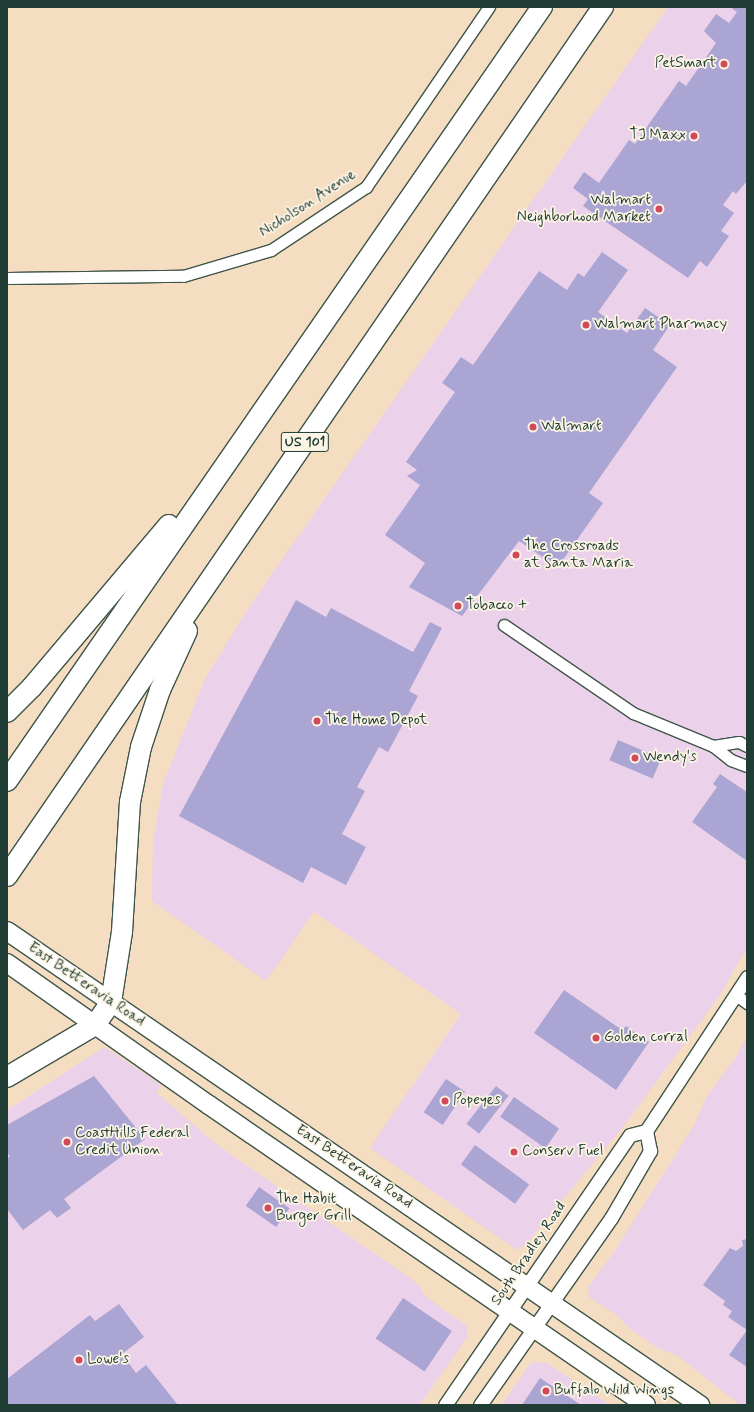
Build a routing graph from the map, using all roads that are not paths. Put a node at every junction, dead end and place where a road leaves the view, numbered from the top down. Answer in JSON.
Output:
{"nodes":[{"id":1,"x":489,"y":7,"type":"edge"},
{"id":2,"x":542,"y":7,"type":"edge"},
{"id":3,"x":603,"y":7,"type":"edge"},
{"id":4,"x":7,"y":278,"type":"edge"},
{"id":5,"x":234,"y":450,"type":"junction"},
{"id":6,"x":248,"y":526,"type":"junction"},
{"id":7,"x":504,"y":625,"type":"dead end"},
{"id":8,"x":7,"y":712,"type":"edge"},
{"id":9,"x":713,"y":746,"type":"junction"},
{"id":10,"x":747,"y":746,"type":"edge"},
{"id":11,"x":747,"y":766,"type":"edge"},
{"id":12,"x":7,"y":781,"type":"edge"},
{"id":13,"x":7,"y":876,"type":"edge"},
{"id":14,"x":9,"y":932,"type":"edge"},
{"id":15,"x":7,"y":963,"type":"edge"},
{"id":16,"x":747,"y":977,"type":"edge"},
{"id":17,"x":736,"y":995,"type":"junction"},
{"id":18,"x":111,"y":1002,"type":"junction"},
{"id":19,"x":747,"y":1002,"type":"edge"},
{"id":20,"x":96,"y":1025,"type":"junction"},
{"id":21,"x":7,"y":1077,"type":"edge"},
{"id":22,"x":646,"y":1131,"type":"junction"},
{"id":23,"x":527,"y":1286,"type":"junction"},
{"id":24,"x":552,"y":1303,"type":"junction"},
{"id":25,"x":509,"y":1312,"type":"junction"},
{"id":26,"x":533,"y":1329,"type":"junction"},
{"id":27,"x":445,"y":1405,"type":"edge"},
{"id":28,"x":480,"y":1405,"type":"edge"},
{"id":29,"x":646,"y":1405,"type":"edge"},
{"id":30,"x":700,"y":1405,"type":"edge"}],
"edges":[{"from":1,"to":4,"type":"street","name":"Nicholson Avenue"},
{"from":2,"to":5,"type":"highway"},
{"from":3,"to":6,"type":"highway","number":"US 101"},
{"from":5,"to":8,"type":"highway"},
{"from":5,"to":12,"type":"highway"},
{"from":6,"to":13,"type":"highway","number":"US 101"},
{"from":6,"to":18,"type":"highway"},
{"from":7,"to":9,"type":"street"},
{"from":9,"to":10,"type":"street"},
{"from":9,"to":11,"type":"street"},
{"from":14,"to":18,"type":"highway","name":"East Betteravia Road"},
{"from":15,"to":20,"type":"highway","name":"East Betteravia Road"},
{"from":16,"to":17,"type":"street"},
{"from":17,"to":19,"type":"street"},
{"from":17,"to":22,"type":"street"},
{"from":18,"to":20,"type":"highway"},
{"from":18,"to":23,"type":"highway","name":"East Betteravia Road"},
{"from":20,"to":21,"type":"highway"},
{"from":20,"to":25,"type":"highway","name":"East Betteravia Road"},
{"from":22,"to":23,"type":"street","name":"South Bradley Road"},
{"from":22,"to":24,"type":"street"},
{"from":23,"to":24,"type":"highway","name":"East Betteravia Road"},
{"from":23,"to":25,"type":"street","name":"South Bradley Road"},
{"from":24,"to":26,"type":"street"},
{"from":24,"to":30,"type":"highway","name":"East Betteravia Road"},
{"from":25,"to":26,"type":"highway","name":"East Betteravia Road"},
{"from":25,"to":27,"type":"street","name":"South Bradley Road"},
{"from":26,"to":28,"type":"street"},
{"from":26,"to":29,"type":"highway","name":"East Betteravia Road"}]}
